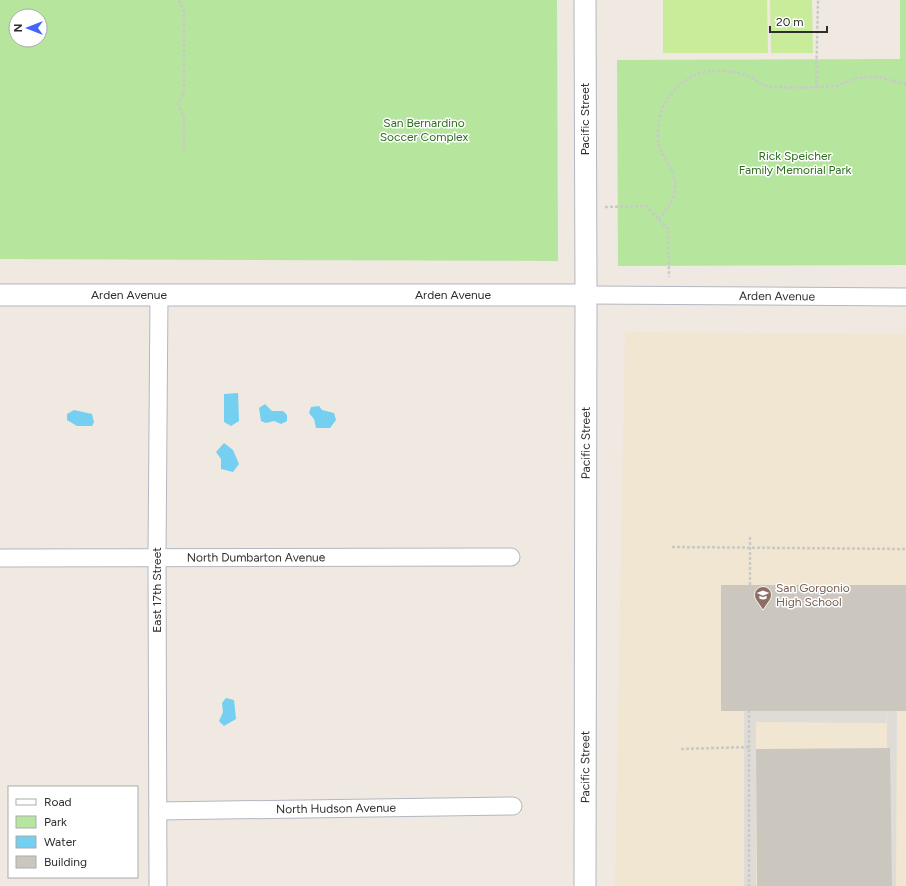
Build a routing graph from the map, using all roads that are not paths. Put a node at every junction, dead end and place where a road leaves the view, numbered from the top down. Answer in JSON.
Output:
{"nodes":[{"id":1,"x":585,"y":0,"type":"edge"},
{"id":2,"x":0,"y":295,"type":"edge"},
{"id":3,"x":159,"y":295,"type":"junction"},
{"id":4,"x":586,"y":295,"type":"junction"},
{"id":5,"x":906,"y":297,"type":"edge"},
{"id":6,"x":511,"y":557,"type":"dead end"},
{"id":7,"x":0,"y":558,"type":"edge"},
{"id":8,"x":157,"y":558,"type":"junction"},
{"id":9,"x":513,"y":806,"type":"dead end"},
{"id":10,"x":158,"y":811,"type":"junction"},
{"id":11,"x":158,"y":886,"type":"edge"},
{"id":12,"x":584,"y":886,"type":"edge"}],
"edges":[{"from":1,"to":4,"type":"street","name":"Pacific Street"},
{"from":2,"to":3,"type":"street","name":"Arden Avenue"},
{"from":3,"to":4,"type":"street","name":"Arden Avenue"},
{"from":3,"to":8,"type":"street","name":"East 17th Street"},
{"from":4,"to":5,"type":"street","name":"Arden Avenue"},
{"from":4,"to":12,"type":"street","name":"Pacific Street"},
{"from":6,"to":8,"type":"street","name":"North Dumbarton Avenue"},
{"from":7,"to":8,"type":"street","name":"North Dumbarton Avenue"},
{"from":8,"to":10,"type":"street","name":"East 17th Street"},
{"from":9,"to":10,"type":"street","name":"North Hudson Avenue"},
{"from":10,"to":11,"type":"street","name":"East 17th Street"}]}
